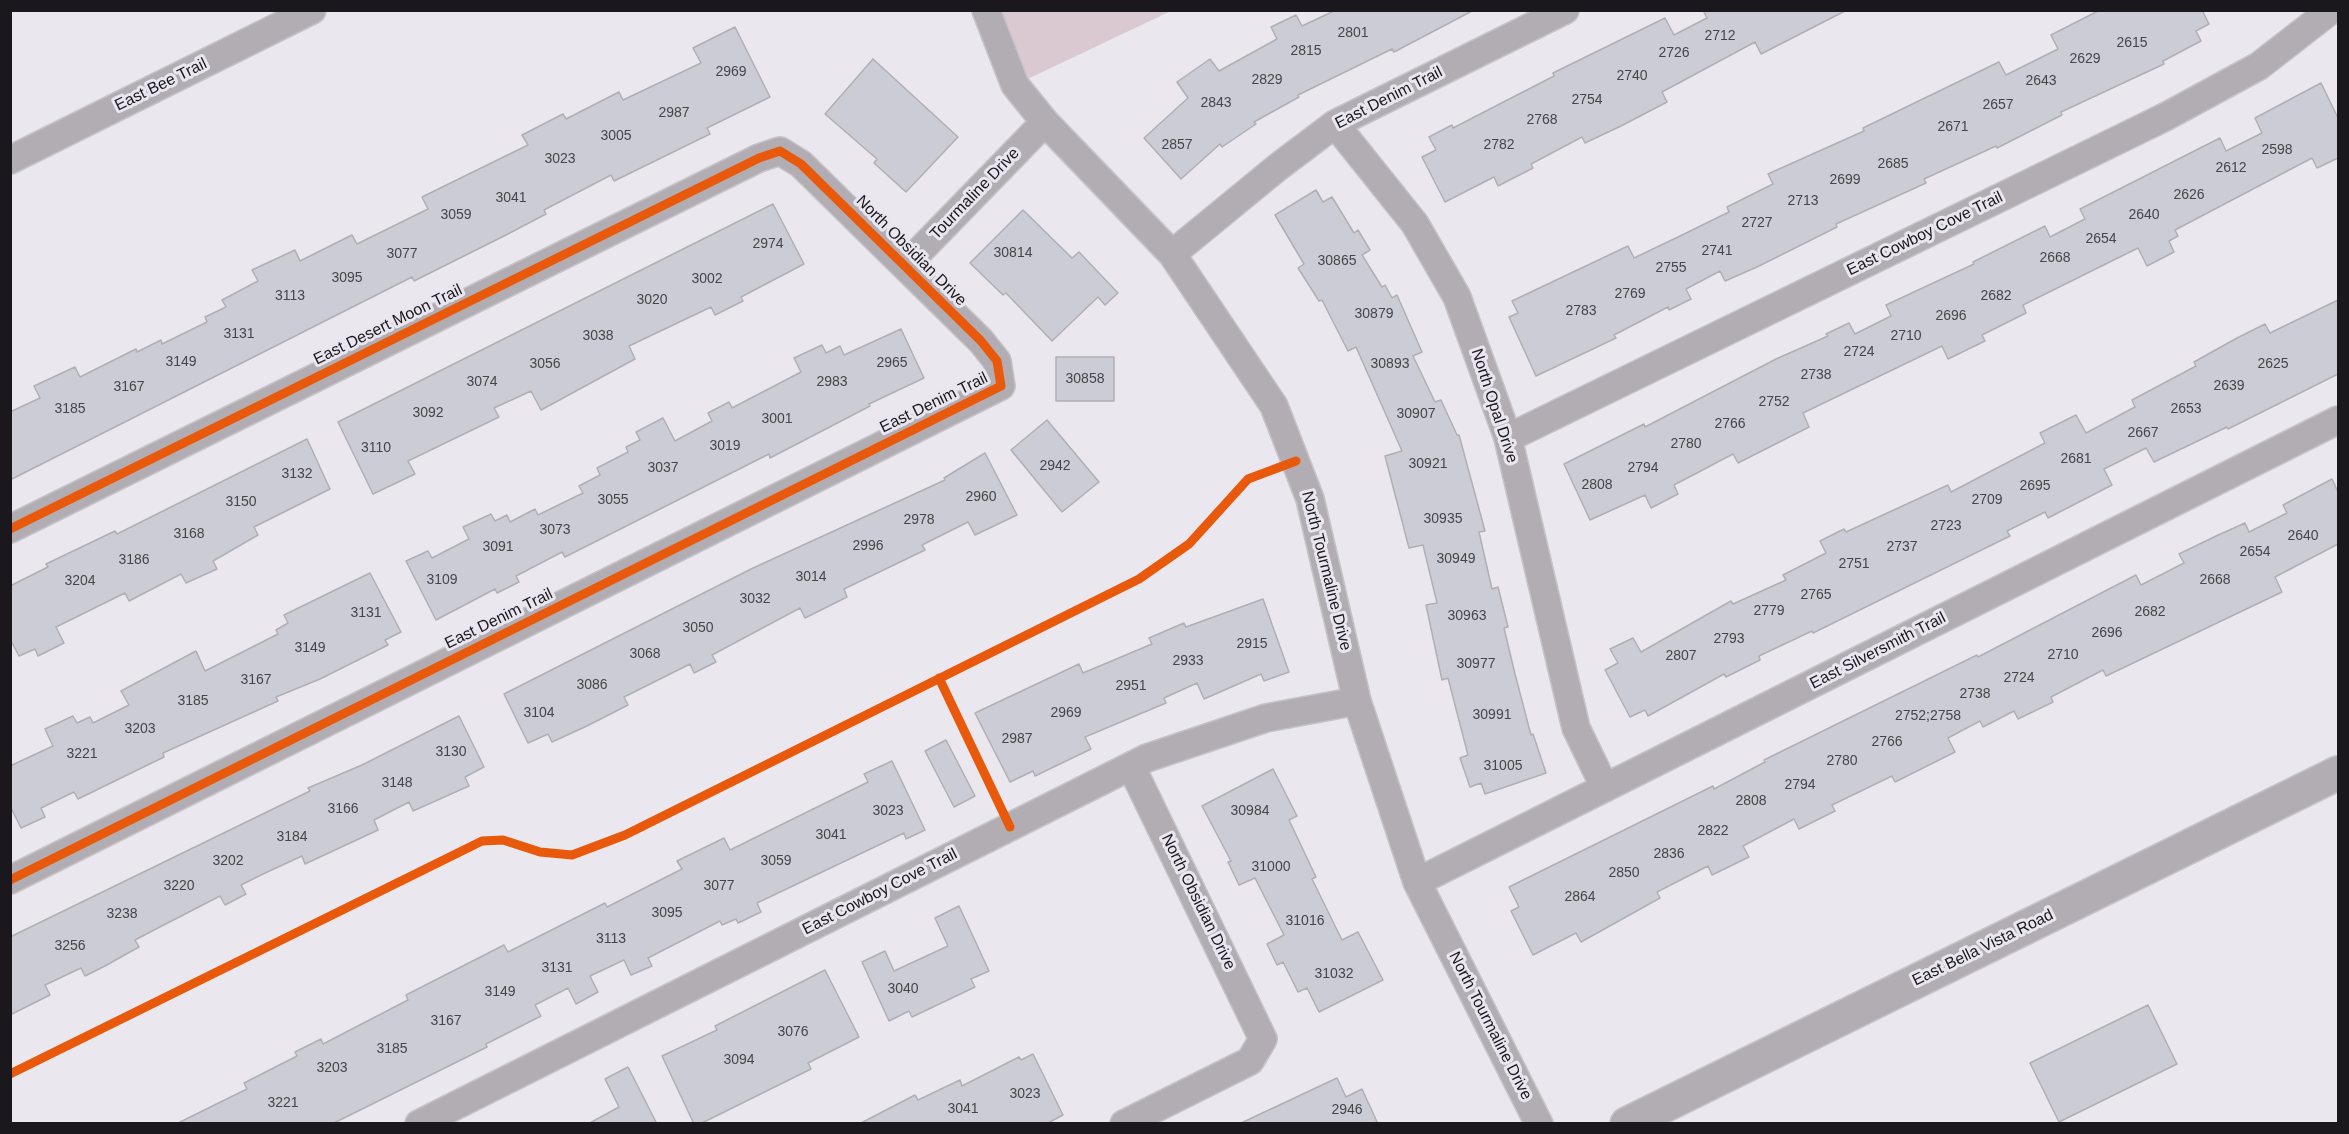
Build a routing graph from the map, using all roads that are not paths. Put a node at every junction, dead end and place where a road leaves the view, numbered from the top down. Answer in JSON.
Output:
{"nodes":[{"id":1,"x":312,"y":10,"type":"edge"},
{"id":2,"x":986,"y":10,"type":"edge"},
{"id":3,"x":1565,"y":10,"type":"edge"},
{"id":4,"x":2331,"y":10,"type":"edge"},
{"id":5,"x":1045,"y":122,"type":"junction"},
{"id":6,"x":1335,"y":124,"type":"junction"},
{"id":7,"x":780,"y":151,"type":"joint"},
{"id":8,"x":10,"y":160,"type":"edge"},
{"id":9,"x":1172,"y":254,"type":"junction"},
{"id":10,"x":905,"y":266,"type":"junction"},
{"id":11,"x":1001,"y":386,"type":"joint"},
{"id":12,"x":2338,"y":420,"type":"edge"},
{"id":13,"x":1508,"y":438,"type":"junction"},
{"id":14,"x":10,"y":529,"type":"edge"},
{"id":15,"x":1357,"y":701,"type":"junction"},
{"id":16,"x":1131,"y":766,"type":"junction"},
{"id":17,"x":2338,"y":773,"type":"edge"},
{"id":18,"x":1605,"y":788,"type":"junction"},
{"id":19,"x":10,"y":880,"type":"edge"},
{"id":20,"x":1417,"y":882,"type":"junction"},
{"id":21,"x":419,"y":1124,"type":"edge"},
{"id":22,"x":1124,"y":1124,"type":"edge"},
{"id":23,"x":1539,"y":1124,"type":"edge"},
{"id":24,"x":1627,"y":1124,"type":"edge"}],
"edges":[{"from":1,"to":8,"type":"street","name":"East Bee Trail"},
{"from":2,"to":5,"type":"street","name":"North Tourmaline Drive"},
{"from":3,"to":6,"type":"street","name":"East Denim Trail"},
{"from":4,"to":13,"type":"street","name":"East Cowboy Cove Trail"},
{"from":5,"to":9,"type":"street","name":"North Tourmaline Drive"},
{"from":5,"to":10,"type":"street","name":"Tourmaline Drive"},
{"from":6,"to":9,"type":"street","name":"East Denim Trail"},
{"from":6,"to":13,"type":"street","name":"North Opal Drive"},
{"from":7,"to":10,"type":"street","name":"North Obsidian Drive"},
{"from":7,"to":14,"type":"street","name":"East Desert Moon Trail"},
{"from":9,"to":15,"type":"street","name":"North Tourmaline Drive"},
{"from":10,"to":11,"type":"street","name":"North Obsidian Drive"},
{"from":11,"to":19,"type":"street","name":"East Denim Trail"},
{"from":12,"to":18,"type":"street","name":"East Silversmith Trail"},
{"from":13,"to":18,"type":"street","name":"North Opal Drive"},
{"from":15,"to":16,"type":"street","name":"East Cowboy Cove Trail"},
{"from":15,"to":20,"type":"street","name":"North Tourmaline Drive"},
{"from":16,"to":21,"type":"street","name":"East Cowboy Cove Trail"},
{"from":16,"to":22,"type":"street","name":"North Obsidian Drive"},
{"from":17,"to":24,"type":"street","name":"East Bella Vista Road"},
{"from":18,"to":20,"type":"street","name":"East Silversmith Trail"},
{"from":20,"to":23,"type":"street","name":"North Tourmaline Drive"}]}
